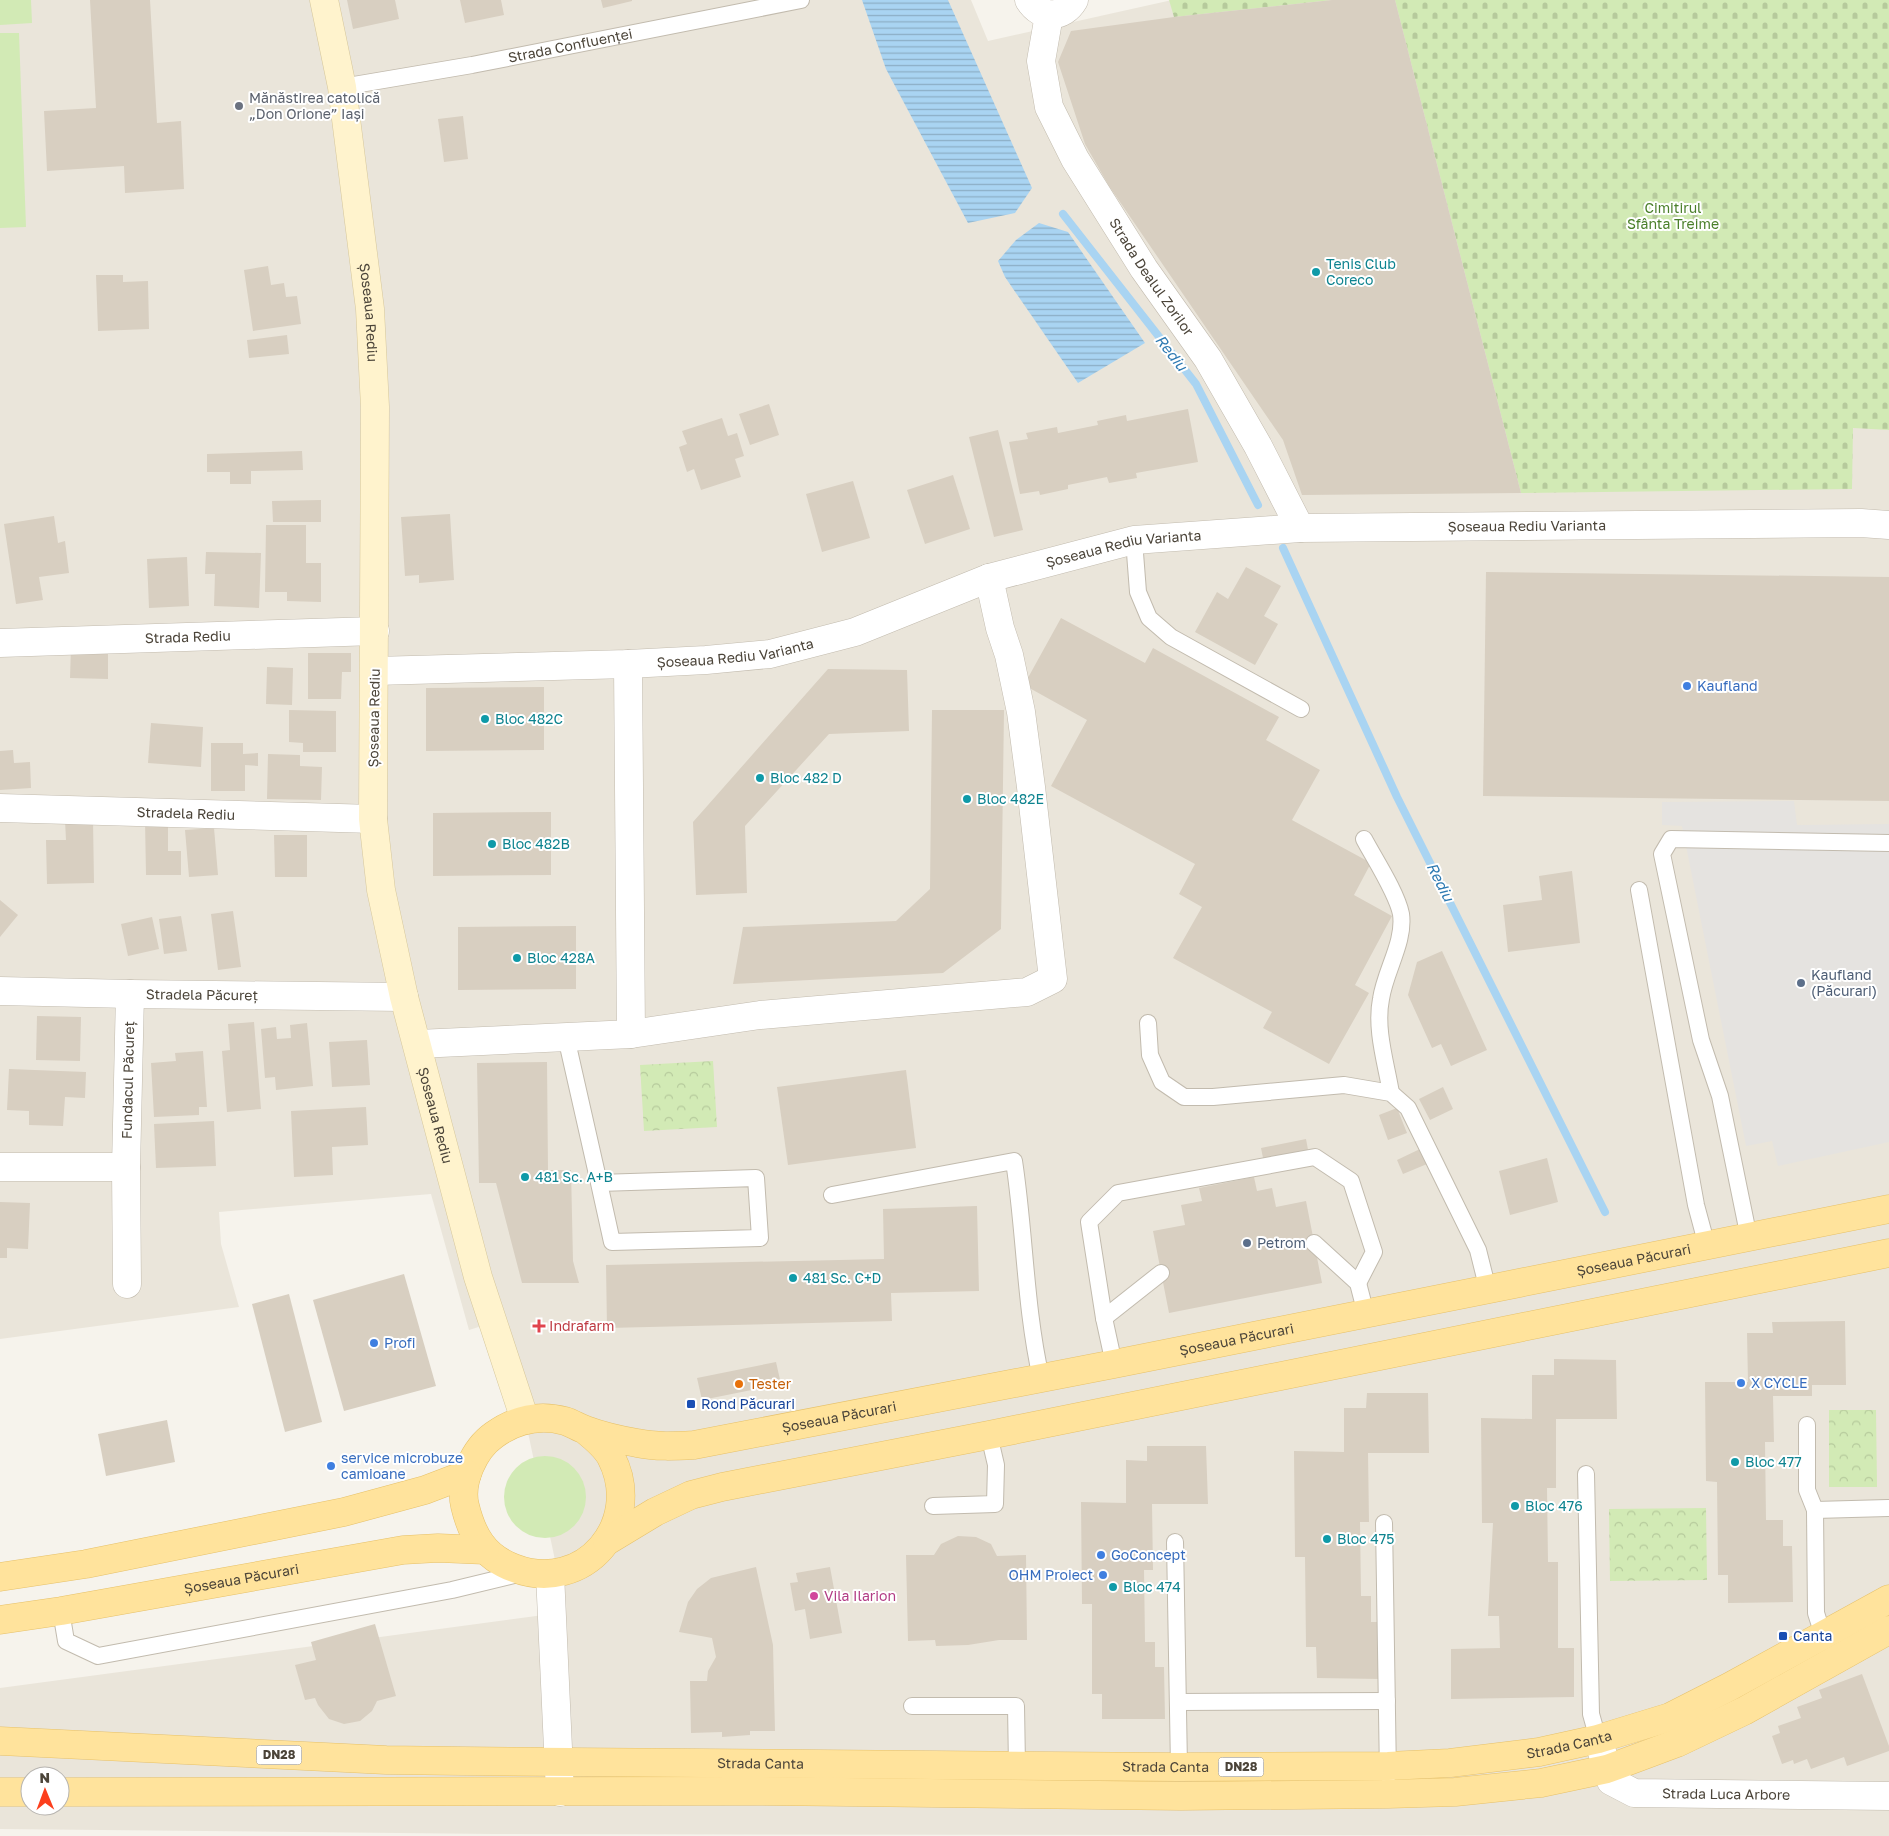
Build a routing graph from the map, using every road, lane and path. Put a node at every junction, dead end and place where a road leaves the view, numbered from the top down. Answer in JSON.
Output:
{"nodes":[{"id":1,"x":324,"y":0,"type":"edge"},
{"id":2,"x":800,"y":0,"type":"edge"},
{"id":3,"x":1074,"y":0,"type":"edge"},
{"id":4,"x":1039,"y":7,"type":"edge"},
{"id":5,"x":342,"y":87,"type":"junction"},
{"id":6,"x":1889,"y":525,"type":"edge"},
{"id":7,"x":1300,"y":528,"type":"junction"},
{"id":8,"x":1134,"y":540,"type":"junction"},
{"id":9,"x":989,"y":578,"type":"junction"},
{"id":10,"x":375,"y":632,"type":"junction"},
{"id":11,"x":0,"y":643,"type":"edge"},
{"id":12,"x":628,"y":664,"type":"junction"},
{"id":13,"x":375,"y":671,"type":"junction"},
{"id":14,"x":1301,"y":710,"type":"dead end"},
{"id":15,"x":0,"y":808,"type":"edge"},
{"id":16,"x":373,"y":819,"type":"junction"},
{"id":17,"x":1364,"y":839,"type":"dead end"},
{"id":18,"x":1889,"y":843,"type":"edge"},
{"id":19,"x":1638,"y":890,"type":"dead end"},
{"id":20,"x":0,"y":990,"type":"edge"},
{"id":21,"x":130,"y":994,"type":"junction"},
{"id":22,"x":404,"y":997,"type":"junction"},
{"id":23,"x":1148,"y":1023,"type":"dead end"},
{"id":24,"x":631,"y":1034,"type":"junction"},
{"id":25,"x":566,"y":1037,"type":"junction"},
{"id":26,"x":418,"y":1044,"type":"junction"},
{"id":27,"x":1391,"y":1093,"type":"junction"},
{"id":28,"x":0,"y":1167,"type":"edge"},
{"id":29,"x":126,"y":1168,"type":"junction"},
{"id":30,"x":599,"y":1183,"type":"junction"},
{"id":31,"x":832,"y":1195,"type":"dead end"},
{"id":32,"x":1889,"y":1209,"type":"edge"},
{"id":33,"x":1749,"y":1238,"type":"junction"},
{"id":34,"x":1314,"y":1243,"type":"dead end"},
{"id":35,"x":1706,"y":1246,"type":"junction"},
{"id":36,"x":1889,"y":1252,"type":"edge"},
{"id":37,"x":1161,"y":1273,"type":"dead end"},
{"id":38,"x":1358,"y":1283,"type":"junction"},
{"id":39,"x":127,"y":1284,"type":"dead end"},
{"id":40,"x":1488,"y":1290,"type":"junction"},
{"id":41,"x":1366,"y":1314,"type":"junction"},
{"id":42,"x":1104,"y":1318,"type":"junction"},
{"id":43,"x":1114,"y":1364,"type":"junction"},
{"id":44,"x":1041,"y":1378,"type":"junction"},
{"id":45,"x":525,"y":1420,"type":"junction"},
{"id":46,"x":1807,"y":1425,"type":"dead end"},
{"id":47,"x":585,"y":1430,"type":"junction"},
{"id":48,"x":989,"y":1435,"type":"junction"},
{"id":49,"x":467,"y":1474,"type":"junction"},
{"id":50,"x":1586,"y":1474,"type":"dead end"},
{"id":51,"x":932,"y":1506,"type":"dead end"},
{"id":52,"x":1888,"y":1508,"type":"edge"},
{"id":53,"x":1815,"y":1510,"type":"junction"},
{"id":54,"x":1384,"y":1523,"type":"dead end"},
{"id":55,"x":608,"y":1541,"type":"junction"},
{"id":56,"x":1175,"y":1542,"type":"dead end"},
{"id":57,"x":485,"y":1550,"type":"junction"},
{"id":58,"x":537,"y":1573,"type":"junction"},
{"id":59,"x":0,"y":1577,"type":"edge"},
{"id":60,"x":1889,"y":1599,"type":"edge"},
{"id":61,"x":61,"y":1611,"type":"junction"},
{"id":62,"x":0,"y":1620,"type":"edge"},
{"id":63,"x":1889,"y":1630,"type":"edge"},
{"id":64,"x":1823,"y":1635,"type":"junction"},
{"id":65,"x":1387,"y":1701,"type":"junction"},
{"id":66,"x":1179,"y":1702,"type":"junction"},
{"id":67,"x":912,"y":1706,"type":"dead end"},
{"id":68,"x":1598,"y":1739,"type":"junction"},
{"id":69,"x":0,"y":1741,"type":"edge"},
{"id":70,"x":558,"y":1762,"type":"junction"},
{"id":71,"x":1017,"y":1766,"type":"junction"},
{"id":72,"x":1388,"y":1766,"type":"junction"},
{"id":73,"x":1180,"y":1767,"type":"junction"},
{"id":74,"x":1607,"y":1769,"type":"junction"},
{"id":75,"x":0,"y":1792,"type":"edge"},
{"id":76,"x":20,"y":1792,"type":"edge"},
{"id":77,"x":70,"y":1792,"type":"edge"},
{"id":78,"x":560,"y":1792,"type":"junction"},
{"id":79,"x":1388,"y":1794,"type":"junction"},
{"id":80,"x":1889,"y":1796,"type":"edge"}],
"edges":[{"from":1,"to":5,"type":"main road","name":"Șoseaua Rediu"},
{"from":2,"to":5,"type":"lane","name":"Strada Confluenței"},
{"from":3,"to":4,"type":"street"},
{"from":4,"to":7,"type":"street","name":"Strada Dealul Zorilor"},
{"from":5,"to":10,"type":"main road","name":"Șoseaua Rediu"},
{"from":6,"to":7,"type":"street","name":"Șoseaua Rediu Varianta"},
{"from":7,"to":8,"type":"street","name":"Șoseaua Rediu Varianta"},
{"from":8,"to":9,"type":"street","name":"Șoseaua Rediu Varianta"},
{"from":8,"to":14,"type":"lane"},
{"from":9,"to":12,"type":"street","name":"Șoseaua Rediu Varianta"},
{"from":9,"to":24,"type":"street"},
{"from":10,"to":11,"type":"street","name":"Strada Rediu"},
{"from":10,"to":13,"type":"main road","name":"Șoseaua Rediu"},
{"from":12,"to":13,"type":"street","name":"Șoseaua Rediu Varianta"},
{"from":12,"to":24,"type":"street"},
{"from":13,"to":16,"type":"main road","name":"Șoseaua Rediu"},
{"from":15,"to":16,"type":"street","name":"Stradela Rediu"},
{"from":16,"to":22,"type":"main road","name":"Șoseaua Rediu"},
{"from":17,"to":27,"type":"lane"},
{"from":18,"to":33,"type":"lane"},
{"from":19,"to":35,"type":"lane"},
{"from":20,"to":21,"type":"street","name":"Stradela Păcureț"},
{"from":21,"to":22,"type":"street","name":"Stradela Păcureț"},
{"from":21,"to":29,"type":"street","name":"Fundacul Păcureț"},
{"from":22,"to":26,"type":"main road","name":"Șoseaua Rediu"},
{"from":23,"to":27,"type":"lane"},
{"from":24,"to":25,"type":"street"},
{"from":25,"to":26,"type":"street"},
{"from":25,"to":30,"type":"lane"},
{"from":26,"to":45,"type":"main road","name":"Șoseaua Rediu"},
{"from":27,"to":40,"type":"lane"},
{"from":28,"to":29,"type":"street"},
{"from":29,"to":39,"type":"street","name":"Fundacul Păcureț"},
{"from":30,"to":30,"type":"lane"},
{"from":31,"to":44,"type":"lane"},
{"from":32,"to":33,"type":"main road","name":"Șoseaua Păcurari"},
{"from":33,"to":35,"type":"main road","name":"Șoseaua Păcurari"},
{"from":34,"to":38,"type":"lane"},
{"from":35,"to":40,"type":"main road","name":"Șoseaua Păcurari"},
{"from":36,"to":48,"type":"main road","name":"Șoseaua Păcurari"},
{"from":37,"to":42,"type":"lane"},
{"from":38,"to":41,"type":"lane"},
{"from":38,"to":42,"type":"lane"},
{"from":40,"to":41,"type":"main road","name":"Șoseaua Păcurari"},
{"from":41,"to":43,"type":"main road","name":"Șoseaua Păcurari"},
{"from":42,"to":43,"type":"lane"},
{"from":43,"to":44,"type":"main road","name":"Șoseaua Păcurari"},
{"from":44,"to":47,"type":"main road","name":"Șoseaua Păcurari"},
{"from":45,"to":47,"type":"main road","name":"Șoseaua Păcurari"},
{"from":45,"to":49,"type":"main road","name":"Șoseaua Păcurari"},
{"from":46,"to":53,"type":"lane"},
{"from":47,"to":55,"type":"main road","name":"Șoseaua Păcurari"},
{"from":48,"to":51,"type":"lane"},
{"from":48,"to":55,"type":"main road","name":"Șoseaua Păcurari"},
{"from":49,"to":57,"type":"main road","name":"Șoseaua Păcurari"},
{"from":49,"to":59,"type":"main road"},
{"from":50,"to":68,"type":"lane"},
{"from":52,"to":53,"type":"lane"},
{"from":53,"to":64,"type":"lane"},
{"from":54,"to":65,"type":"lane"},
{"from":55,"to":58,"type":"main road","name":"Șoseaua Păcurari"},
{"from":56,"to":66,"type":"lane"},
{"from":57,"to":58,"type":"main road","name":"Șoseaua Păcurari"},
{"from":57,"to":61,"type":"main road","name":"Șoseaua Păcurari"},
{"from":58,"to":61,"type":"lane"},
{"from":58,"to":70,"type":"street"},
{"from":60,"to":64,"type":"main road","name":"Strada Canta","number":"DN28"},
{"from":61,"to":62,"type":"main road","name":"Șoseaua Păcurari"},
{"from":63,"to":74,"type":"main road","name":"Strada Canta","number":"DN28"},
{"from":64,"to":68,"type":"main road","name":"Strada Canta","number":"DN28"},
{"from":65,"to":66,"type":"lane"},
{"from":65,"to":72,"type":"lane"},
{"from":66,"to":73,"type":"lane"},
{"from":67,"to":71,"type":"lane"},
{"from":68,"to":72,"type":"main road","name":"Strada Canta","number":"DN28"},
{"from":68,"to":74,"type":"street","name":"Strada Luca Arbore"},
{"from":69,"to":70,"type":"main road","number":"DN28"},
{"from":70,"to":71,"type":"main road","name":"Strada Canta","number":"DN28"},
{"from":70,"to":78,"type":"street"},
{"from":71,"to":73,"type":"main road","name":"Strada Canta","number":"DN28"},
{"from":72,"to":73,"type":"main road","name":"Strada Canta","number":"DN28"},
{"from":72,"to":79,"type":"lane"},
{"from":74,"to":79,"type":"main road","name":"Strada Canta","number":"DN28"},
{"from":74,"to":80,"type":"street","name":"Strada Luca Arbore"},
{"from":75,"to":76,"type":"main road"},
{"from":77,"to":78,"type":"main road","number":"DN28"},
{"from":78,"to":79,"type":"main road","name":"Strada Canta","number":"DN28"}]}
